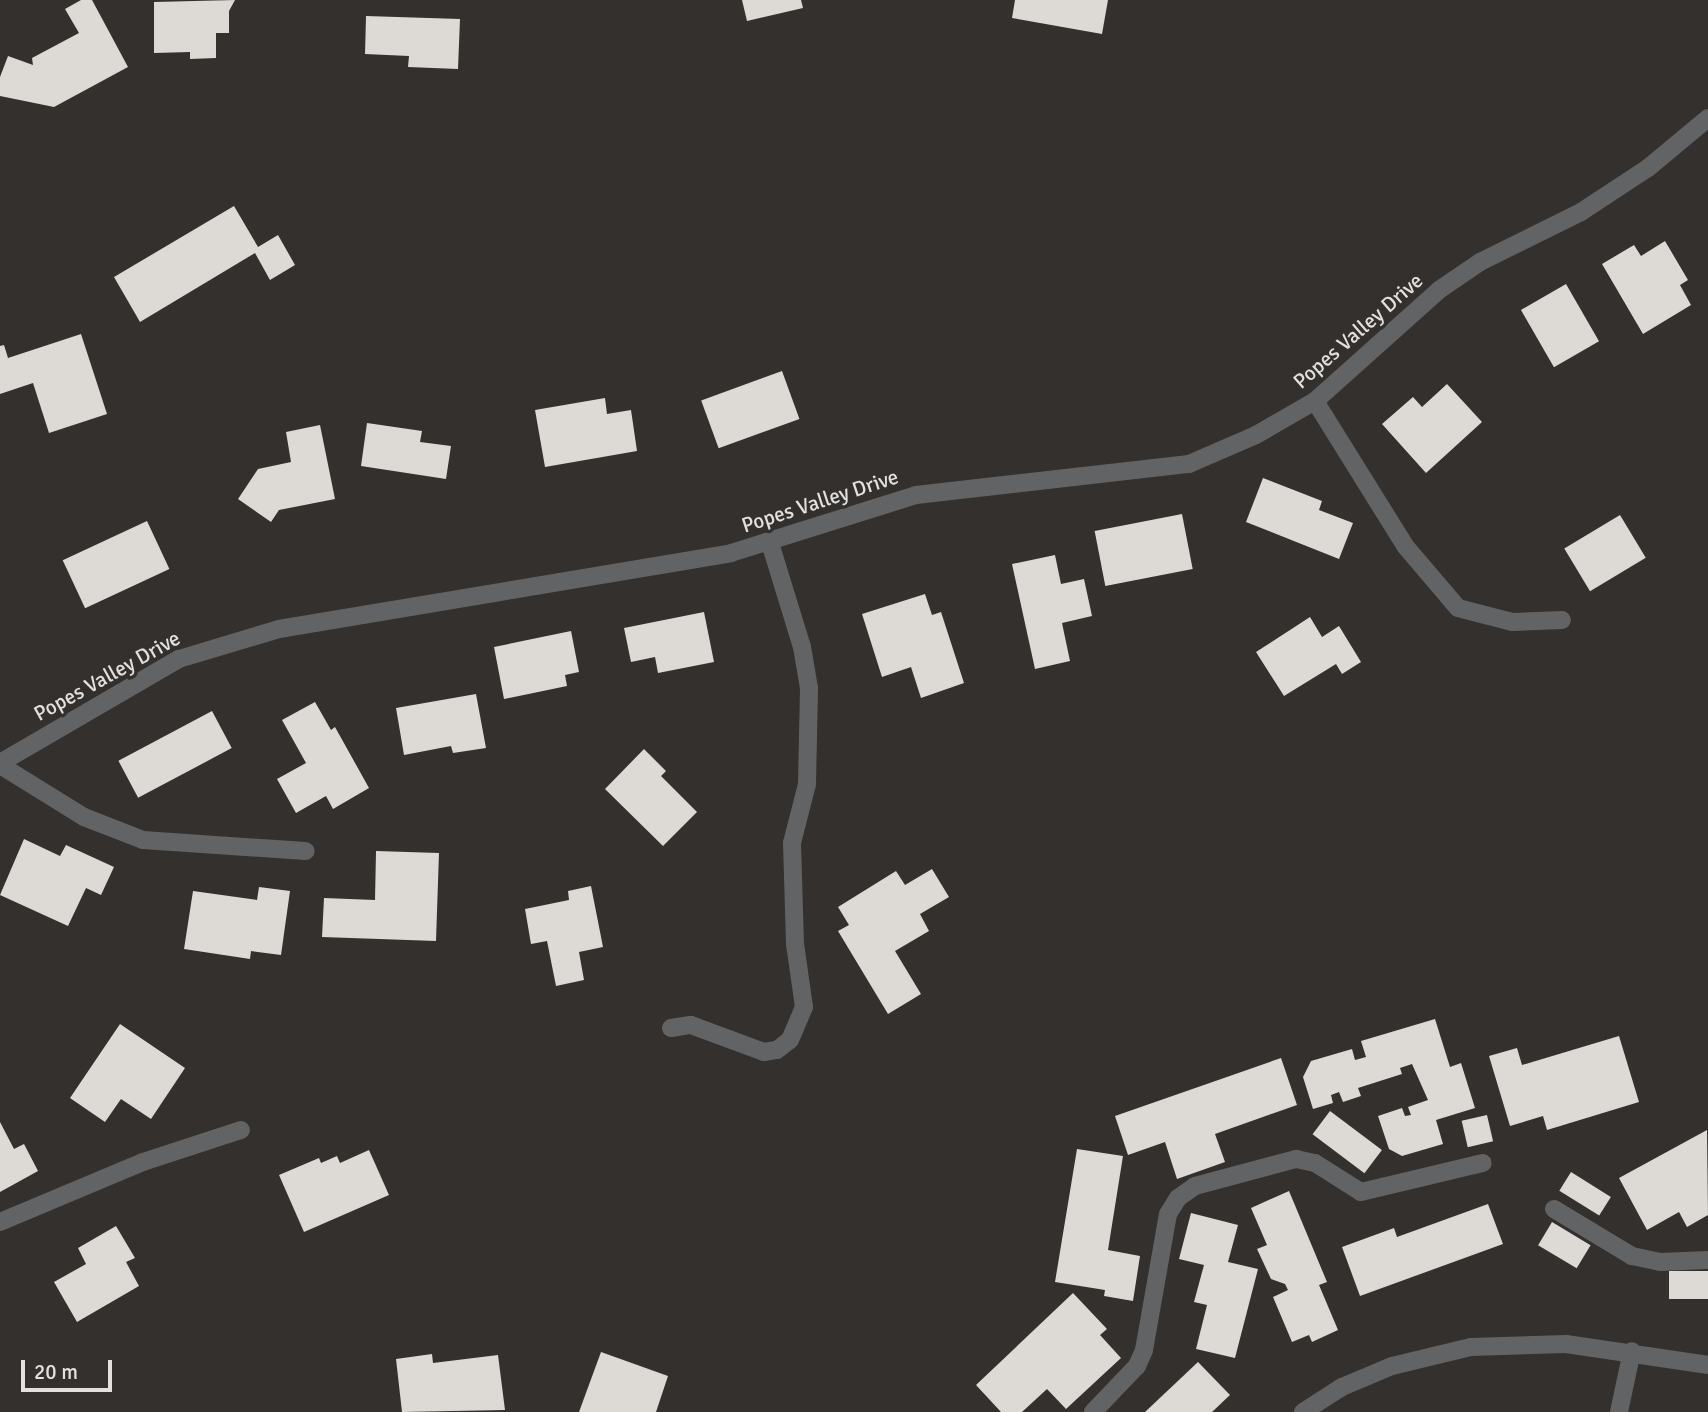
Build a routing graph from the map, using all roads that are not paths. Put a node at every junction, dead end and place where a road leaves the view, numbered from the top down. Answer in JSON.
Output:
{"nodes":[{"id":1,"x":1708,"y":118,"type":"edge"},
{"id":2,"x":1315,"y":401,"type":"junction"},
{"id":3,"x":770,"y":543,"type":"junction"},
{"id":4,"x":1562,"y":620,"type":"dead end"},
{"id":5,"x":0,"y":764,"type":"edge"},
{"id":6,"x":306,"y":850,"type":"dead end"},
{"id":7,"x":671,"y":1028,"type":"dead end"},
{"id":8,"x":241,"y":1130,"type":"dead end"},
{"id":9,"x":1483,"y":1163,"type":"dead end"},
{"id":10,"x":1554,"y":1209,"type":"dead end"},
{"id":11,"x":0,"y":1222,"type":"edge"},
{"id":12,"x":1708,"y":1260,"type":"edge"},
{"id":13,"x":1632,"y":1351,"type":"junction"},
{"id":14,"x":1708,"y":1365,"type":"edge"},
{"id":15,"x":1093,"y":1412,"type":"edge"},
{"id":16,"x":1303,"y":1412,"type":"edge"},
{"id":17,"x":1619,"y":1412,"type":"edge"}],
"edges":[{"from":1,"to":2,"type":"street","name":"Popes Valley Drive"},
{"from":2,"to":3,"type":"street","name":"Popes Valley Drive"},
{"from":2,"to":4,"type":"street"},
{"from":3,"to":5,"type":"street","name":"Popes Valley Drive"},
{"from":3,"to":7,"type":"street"},
{"from":5,"to":6,"type":"street"},
{"from":8,"to":11,"type":"street"},
{"from":9,"to":15,"type":"street"},
{"from":10,"to":12,"type":"street"},
{"from":13,"to":14,"type":"street"},
{"from":13,"to":16,"type":"street"},
{"from":13,"to":17,"type":"street"}]}
